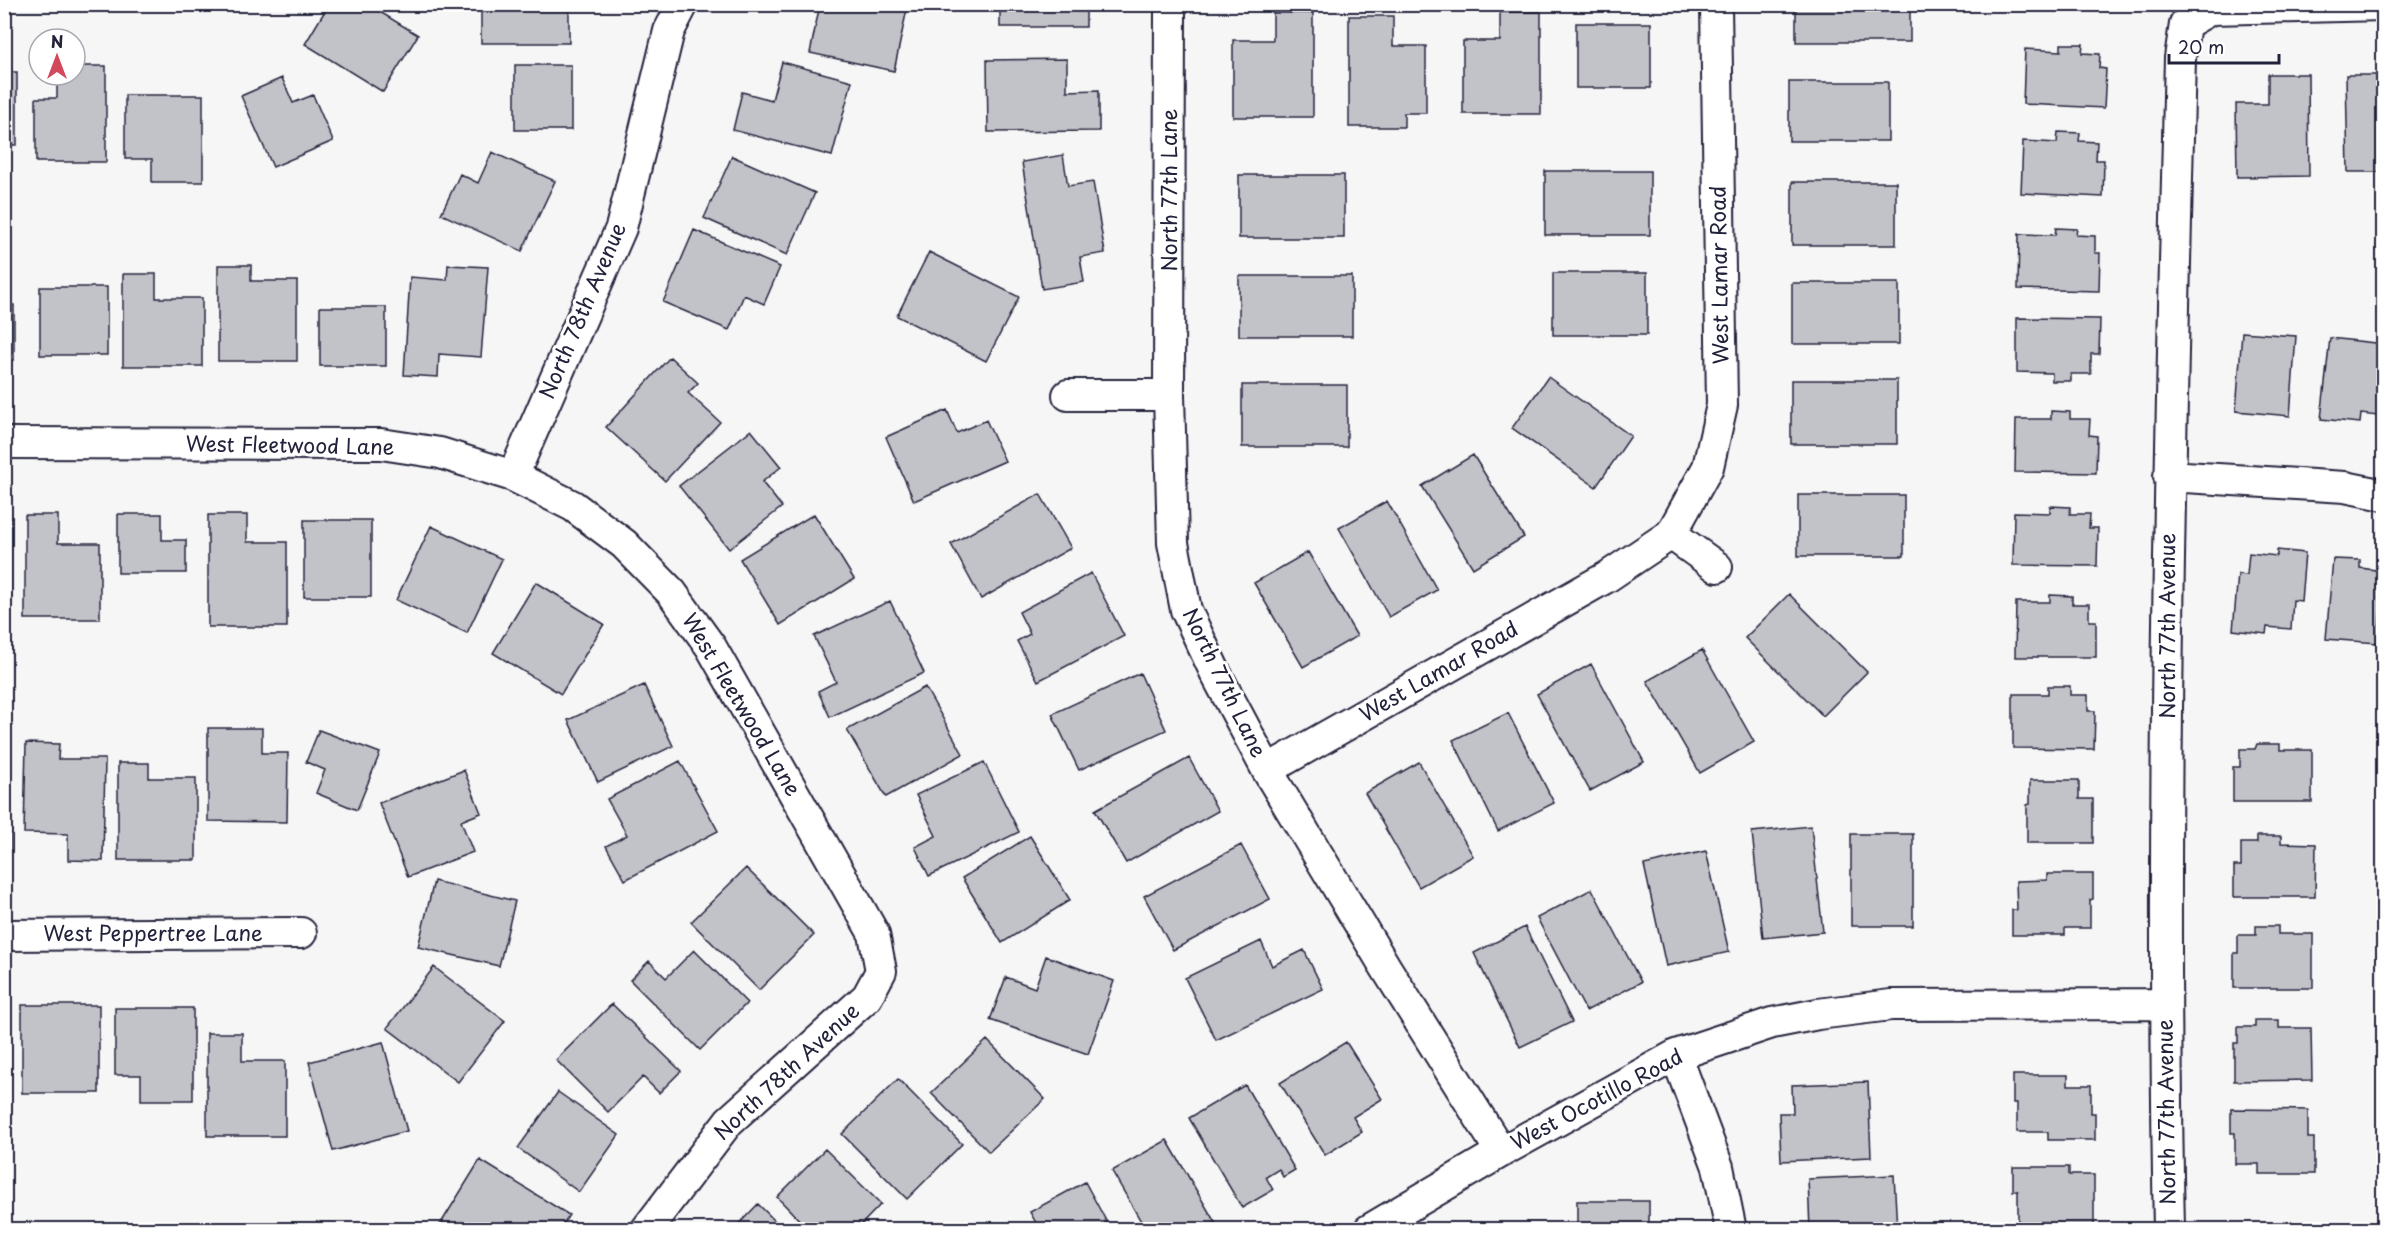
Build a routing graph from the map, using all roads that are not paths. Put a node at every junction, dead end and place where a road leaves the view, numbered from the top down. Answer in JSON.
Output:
{"nodes":[{"id":1,"x":683,"y":4,"type":"edge"},
{"id":2,"x":1170,"y":4,"type":"edge"},
{"id":3,"x":1716,"y":4,"type":"edge"},
{"id":4,"x":2384,"y":5,"type":"edge"},
{"id":5,"x":1169,"y":395,"type":"junction"},
{"id":6,"x":1068,"y":396,"type":"dead end"},
{"id":7,"x":4,"y":443,"type":"edge"},
{"id":8,"x":513,"y":476,"type":"junction"},
{"id":9,"x":2169,"y":476,"type":"junction"},
{"id":10,"x":2384,"y":495,"type":"edge"},
{"id":11,"x":1671,"y":534,"type":"junction"},
{"id":12,"x":1717,"y":567,"type":"dead end"},
{"id":13,"x":1267,"y":770,"type":"junction"},
{"id":14,"x":301,"y":933,"type":"dead end"},
{"id":15,"x":4,"y":935,"type":"edge"},
{"id":16,"x":881,"y":971,"type":"joint"},
{"id":17,"x":2164,"y":1004,"type":"junction"},
{"id":18,"x":1676,"y":1055,"type":"junction"},
{"id":19,"x":1501,"y":1152,"type":"junction"},
{"id":20,"x":646,"y":1230,"type":"edge"},
{"id":21,"x":1369,"y":1230,"type":"edge"},
{"id":22,"x":1731,"y":1230,"type":"edge"},
{"id":23,"x":2169,"y":1230,"type":"edge"}],
"edges":[{"from":1,"to":8,"type":"street","name":"North 78th Avenue"},
{"from":2,"to":5,"type":"street","name":"North 77th Lane"},
{"from":3,"to":11,"type":"street","name":"West Lamar Road"},
{"from":4,"to":9,"type":"street","name":"North 77th Avenue"},
{"from":5,"to":6,"type":"street"},
{"from":5,"to":13,"type":"street","name":"North 77th Lane"},
{"from":7,"to":8,"type":"street","name":"West Fleetwood Lane"},
{"from":8,"to":16,"type":"street","name":"West Fleetwood Lane"},
{"from":9,"to":10,"type":"street"},
{"from":9,"to":17,"type":"street","name":"North 77th Avenue"},
{"from":11,"to":12,"type":"street"},
{"from":11,"to":13,"type":"street","name":"West Lamar Road"},
{"from":13,"to":19,"type":"street","name":"North 77th Lane"},
{"from":14,"to":15,"type":"street","name":"West Peppertree Lane"},
{"from":16,"to":20,"type":"street","name":"North 78th Avenue"},
{"from":17,"to":18,"type":"street","name":"West Ocotillo Road"},
{"from":17,"to":23,"type":"street","name":"North 77th Avenue"},
{"from":18,"to":19,"type":"street","name":"West Ocotillo Road"},
{"from":18,"to":22,"type":"street"},
{"from":19,"to":21,"type":"street","name":"West Ocotillo Road"}]}
